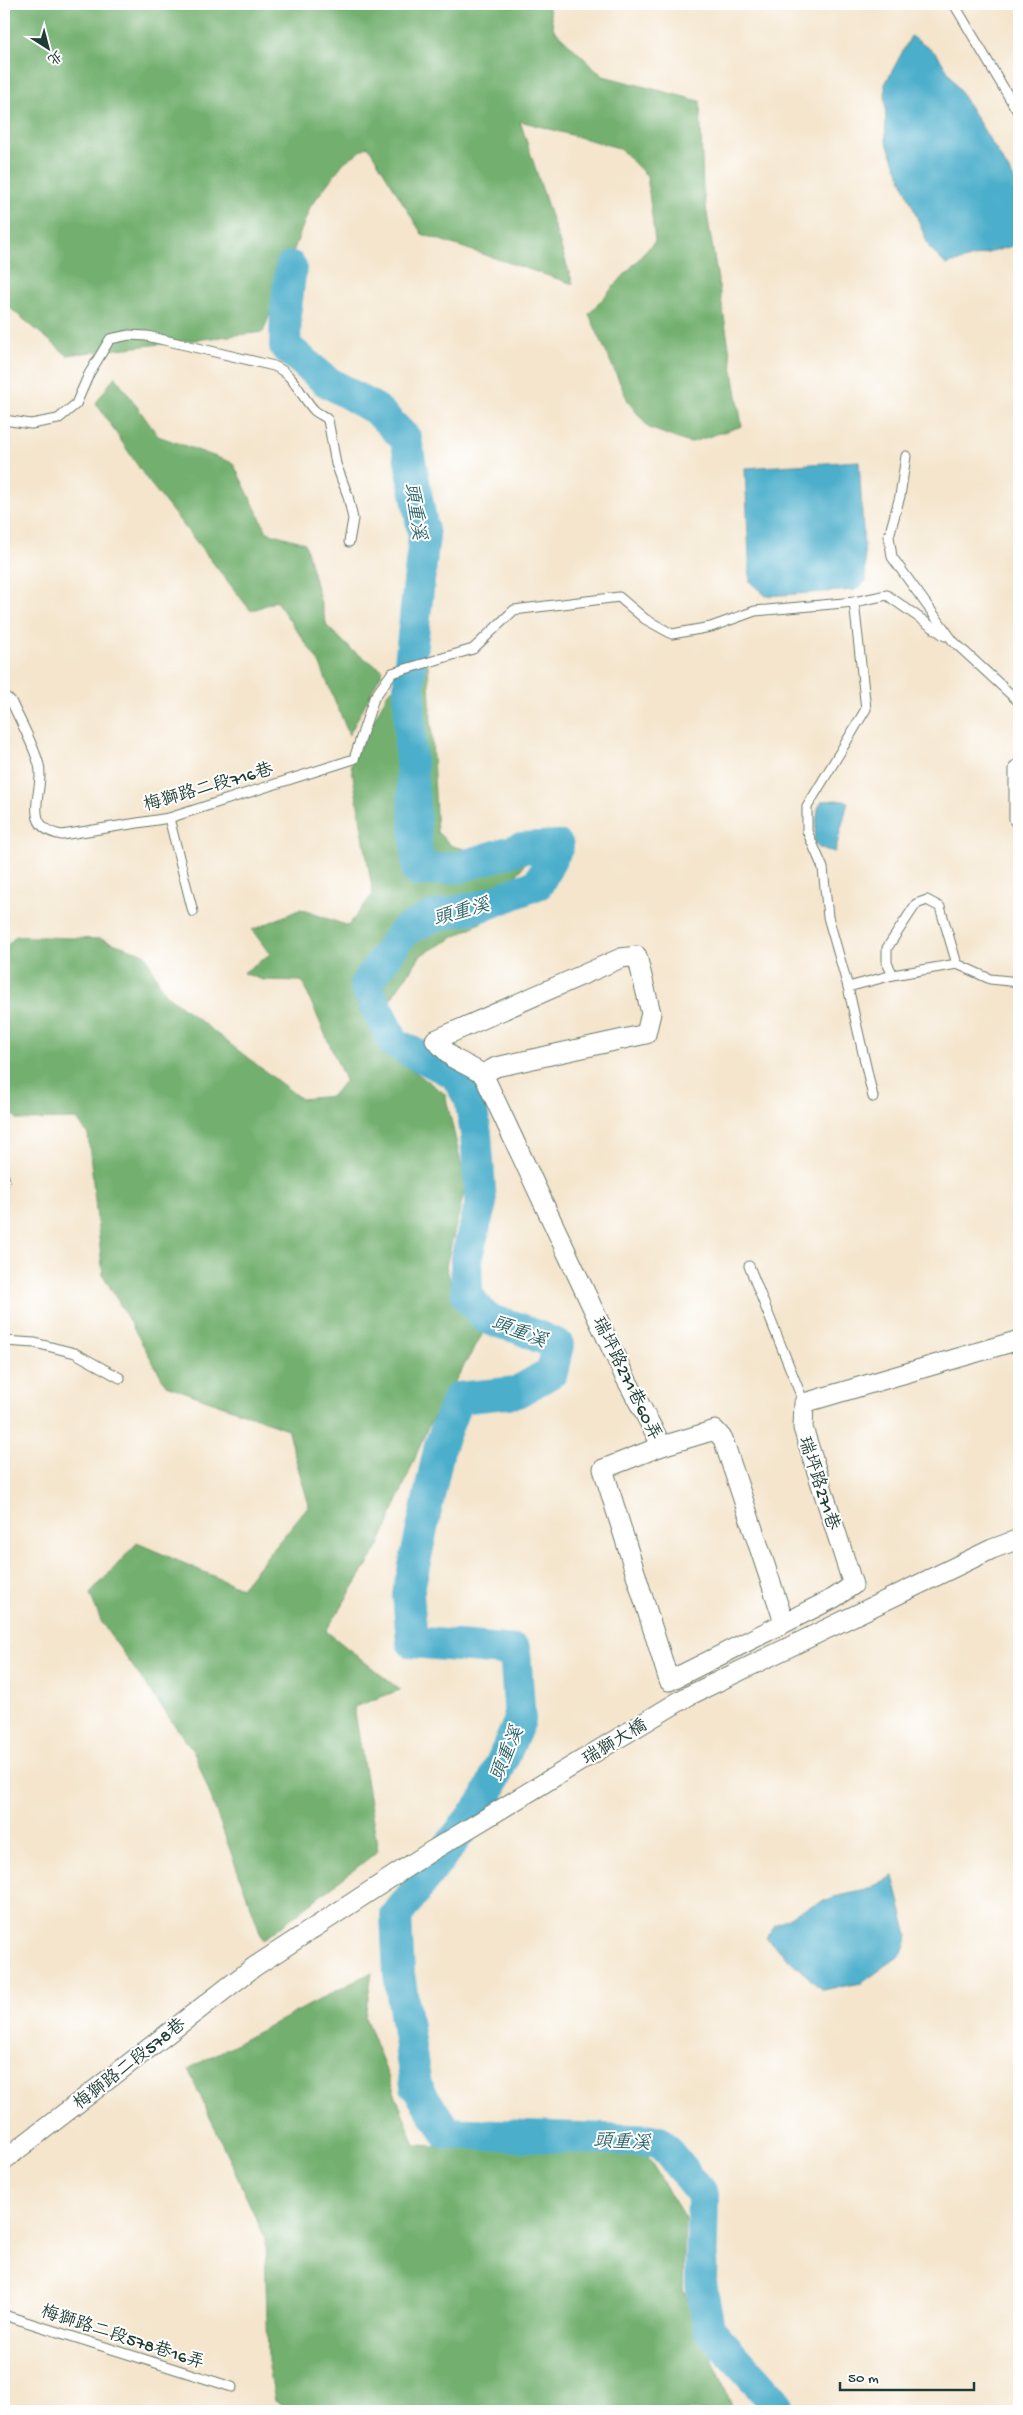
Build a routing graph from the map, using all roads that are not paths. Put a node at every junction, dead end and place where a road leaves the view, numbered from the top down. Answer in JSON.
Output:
{"nodes":[{"id":1,"x":954,"y":4,"type":"edge"},
{"id":2,"x":1019,"y":114,"type":"edge"},
{"id":3,"x":4,"y":420,"type":"edge"},
{"id":4,"x":906,"y":456,"type":"dead end"},
{"id":5,"x":349,"y":542,"type":"dead end"},
{"id":6,"x":854,"y":602,"type":"junction"},
{"id":7,"x":952,"y":641,"type":"junction"},
{"id":8,"x":4,"y":696,"type":"edge"},
{"id":9,"x":1019,"y":702,"type":"edge"},
{"id":10,"x":1019,"y":769,"type":"edge"},
{"id":11,"x":168,"y":818,"type":"junction"},
{"id":12,"x":1019,"y":818,"type":"edge"},
{"id":13,"x":193,"y":912,"type":"dead end"},
{"id":14,"x":957,"y":964,"type":"junction"},
{"id":15,"x":892,"y":974,"type":"junction"},
{"id":16,"x":1019,"y":982,"type":"edge"},
{"id":17,"x":848,"y":987,"type":"junction"},
{"id":18,"x":483,"y":1074,"type":"junction"},
{"id":19,"x":873,"y":1096,"type":"dead end"},
{"id":20,"x":749,"y":1266,"type":"dead end"},
{"id":21,"x":1019,"y":1340,"type":"edge"},
{"id":22,"x":4,"y":1342,"type":"edge"},
{"id":23,"x":120,"y":1378,"type":"dead end"},
{"id":24,"x":804,"y":1404,"type":"junction"},
{"id":25,"x":662,"y":1446,"type":"junction"},
{"id":26,"x":1019,"y":1540,"type":"edge"},
{"id":27,"x":784,"y":1622,"type":"junction"},
{"id":28,"x":254,"y":1967,"type":"joint"},
{"id":29,"x":4,"y":2160,"type":"edge"},
{"id":30,"x":4,"y":2315,"type":"edge"},
{"id":31,"x":232,"y":2387,"type":"dead end"}],
"edges":[{"from":1,"to":2,"type":"lane"},
{"from":3,"to":5,"type":"lane"},
{"from":4,"to":7,"type":"lane"},
{"from":6,"to":7,"type":"lane","name":"梅獅路二段716巷"},
{"from":6,"to":11,"type":"lane","name":"梅獅路二段716巷"},
{"from":6,"to":17,"type":"lane"},
{"from":7,"to":9,"type":"lane"},
{"from":8,"to":11,"type":"lane","name":"梅獅路二段716巷"},
{"from":10,"to":12,"type":"street"},
{"from":11,"to":13,"type":"lane"},
{"from":14,"to":15,"type":"lane"},
{"from":14,"to":15,"type":"lane"},
{"from":14,"to":16,"type":"lane"},
{"from":15,"to":17,"type":"lane"},
{"from":17,"to":19,"type":"lane"},
{"from":18,"to":18,"type":"street"},
{"from":18,"to":25,"type":"street","name":"瑞坪路271巷60弄"},
{"from":20,"to":24,"type":"lane"},
{"from":21,"to":24,"type":"street"},
{"from":22,"to":23,"type":"lane"},
{"from":24,"to":27,"type":"street","name":"瑞坪路271巷"},
{"from":25,"to":27,"type":"street","name":"瑞坪路271巷60弄"},
{"from":25,"to":27,"type":"street"},
{"from":26,"to":28,"type":"street","name":"瑞獅大橋"},
{"from":28,"to":29,"type":"street","name":"梅獅路二段578巷"},
{"from":30,"to":31,"type":"lane","name":"梅獅路二段578巷16弄"}]}
